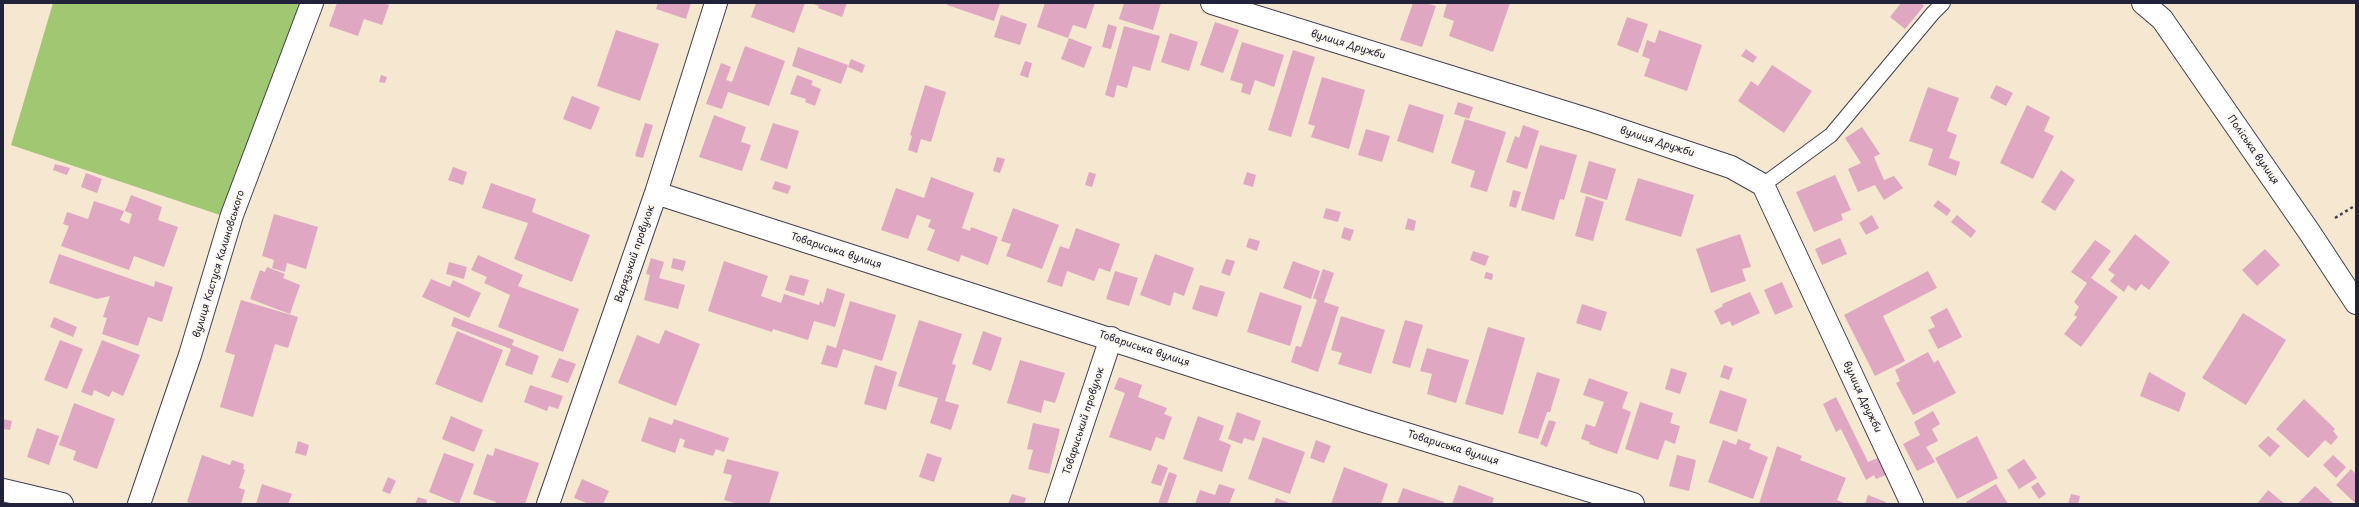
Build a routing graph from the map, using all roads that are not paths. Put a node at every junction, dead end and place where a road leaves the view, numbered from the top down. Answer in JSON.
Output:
{"nodes":[{"id":1,"x":312,"y":3,"type":"edge"},
{"id":2,"x":716,"y":3,"type":"edge"},
{"id":3,"x":1212,"y":3,"type":"edge"},
{"id":4,"x":1943,"y":3,"type":"edge"},
{"id":5,"x":2143,"y":3,"type":"edge"},
{"id":6,"x":2160,"y":11,"type":"edge"},
{"id":7,"x":1763,"y":185,"type":"junction"},
{"id":8,"x":656,"y":193,"type":"junction"},
{"id":9,"x":2356,"y":303,"type":"edge"},
{"id":10,"x":1111,"y":338,"type":"junction"},
{"id":11,"x":3,"y":490,"type":"edge"},
{"id":12,"x":62,"y":504,"type":"edge"},
{"id":13,"x":139,"y":504,"type":"edge"},
{"id":14,"x":548,"y":504,"type":"edge"},
{"id":15,"x":1056,"y":504,"type":"edge"},
{"id":16,"x":1633,"y":504,"type":"edge"},
{"id":17,"x":1912,"y":504,"type":"edge"}],
"edges":[{"from":1,"to":13,"type":"street","name":"вулиця Кастуся Калиновського"},
{"from":2,"to":8,"type":"street","name":"Варязький провулок"},
{"from":3,"to":7,"type":"street","name":"вулиця Дружби"},
{"from":4,"to":7,"type":"lane"},
{"from":5,"to":6,"type":"street","name":"Поліська вулиця"},
{"from":6,"to":9,"type":"street","name":"Поліська вулиця"},
{"from":7,"to":17,"type":"street","name":"вулиця Дружби"},
{"from":8,"to":10,"type":"street","name":"Товариська вулиця"},
{"from":8,"to":14,"type":"street","name":"Варязький провулок"},
{"from":10,"to":15,"type":"street","name":"Товариський провулок"},
{"from":10,"to":16,"type":"street","name":"Товариська вулиця"},
{"from":11,"to":12,"type":"street"}]}
